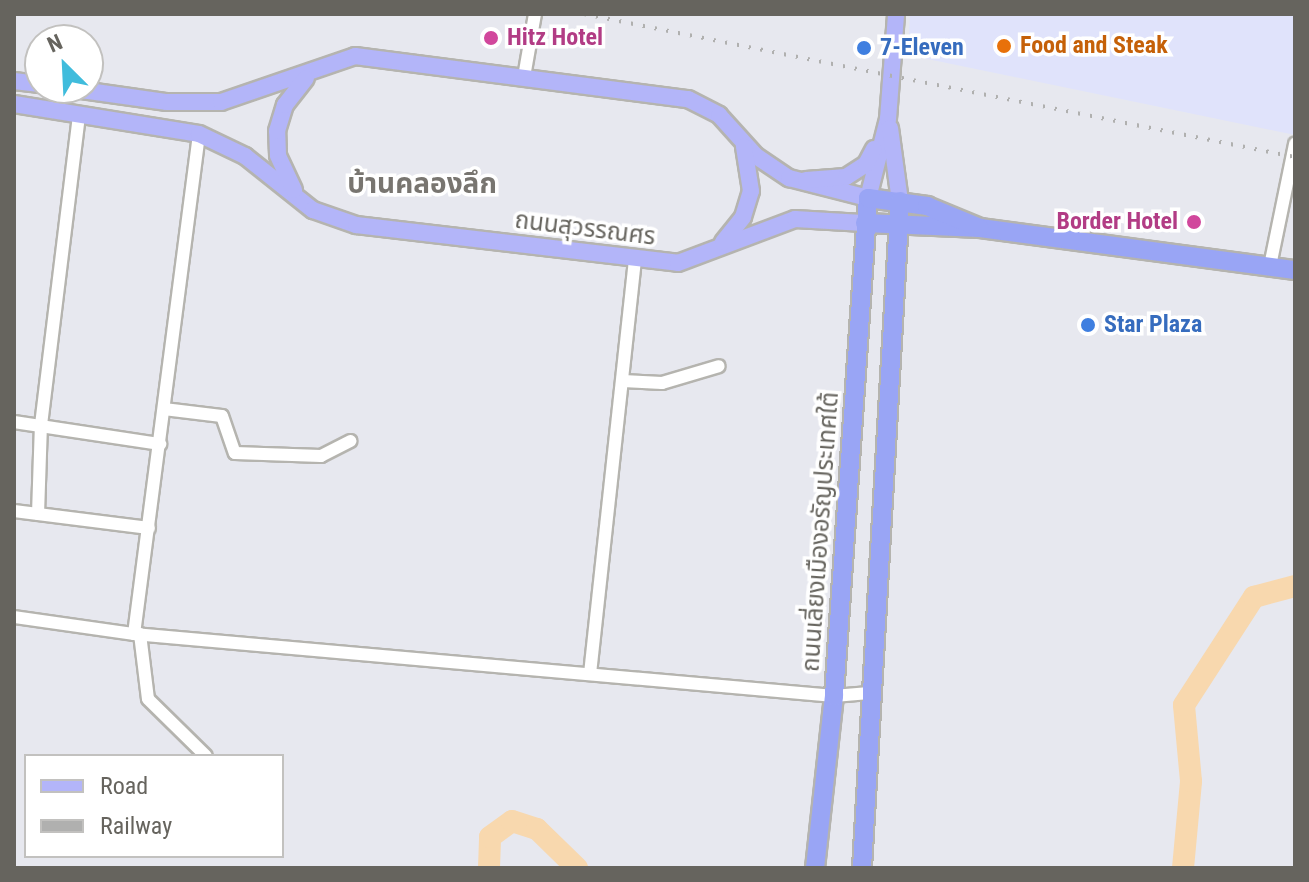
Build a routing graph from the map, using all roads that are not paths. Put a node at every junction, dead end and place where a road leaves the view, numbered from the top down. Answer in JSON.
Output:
{"nodes":[{"id":1,"x":535,"y":14,"type":"edge"},
{"id":2,"x":896,"y":14,"type":"edge"},
{"id":3,"x":313,"y":72,"type":"junction"},
{"id":4,"x":524,"y":77,"type":"junction"},
{"id":5,"x":104,"y":93,"type":"edge"},
{"id":6,"x":14,"y":104,"type":"edge"},
{"id":7,"x":79,"y":114,"type":"junction"},
{"id":8,"x":888,"y":119,"type":"junction"},
{"id":9,"x":199,"y":134,"type":"junction"},
{"id":10,"x":740,"y":138,"type":"junction"},
{"id":11,"x":1295,"y":144,"type":"edge"},
{"id":12,"x":789,"y":178,"type":"junction"},
{"id":13,"x":868,"y":198,"type":"junction"},
{"id":14,"x":900,"y":201,"type":"junction"},
{"id":15,"x":305,"y":204,"type":"junction"},
{"id":16,"x":865,"y":223,"type":"junction"},
{"id":17,"x":899,"y":226,"type":"junction"},
{"id":18,"x":980,"y":228,"type":"junction"},
{"id":19,"x":714,"y":249,"type":"junction"},
{"id":20,"x":635,"y":260,"type":"junction"},
{"id":21,"x":1270,"y":266,"type":"junction"},
{"id":22,"x":1295,"y":270,"type":"edge"},
{"id":23,"x":719,"y":366,"type":"dead end"},
{"id":24,"x":623,"y":381,"type":"junction"},
{"id":25,"x":164,"y":409,"type":"junction"},
{"id":26,"x":14,"y":422,"type":"edge"},
{"id":27,"x":41,"y":425,"type":"junction"},
{"id":28,"x":350,"y":441,"type":"dead end"},
{"id":29,"x":160,"y":444,"type":"junction"},
{"id":30,"x":14,"y":511,"type":"edge"},
{"id":31,"x":38,"y":514,"type":"junction"},
{"id":32,"x":149,"y":528,"type":"junction"},
{"id":33,"x":14,"y":617,"type":"edge"},
{"id":34,"x":137,"y":634,"type":"junction"},
{"id":35,"x":590,"y":674,"type":"junction"},
{"id":36,"x":872,"y":693,"type":"junction"},
{"id":37,"x":834,"y":696,"type":"junction"},
{"id":38,"x":204,"y":754,"type":"edge"},
{"id":39,"x":815,"y":868,"type":"edge"},
{"id":40,"x":862,"y":868,"type":"edge"}],
"edges":[{"from":1,"to":4,"type":"street"},
{"from":2,"to":8,"type":"main road"},
{"from":3,"to":4,"type":"main road","name":"ถนนสุวรรณศร"},
{"from":3,"to":5,"type":"main road","name":"ถนนสุวรรณศร"},
{"from":3,"to":15,"type":"main road"},
{"from":4,"to":10,"type":"main road","name":"ถนนสุวรรณศร"},
{"from":6,"to":7,"type":"main road","name":"ถนนสุวรรณศร"},
{"from":7,"to":9,"type":"main road","name":"ถนนสุวรรณศร"},
{"from":7,"to":27,"type":"street"},
{"from":8,"to":12,"type":"main road"},
{"from":8,"to":13,"type":"main road"},
{"from":8,"to":14,"type":"main road"},
{"from":9,"to":15,"type":"main road","name":"ถนนสุวรรณศร"},
{"from":9,"to":25,"type":"street"},
{"from":10,"to":12,"type":"main road","name":"ถนนสุวรรณศร"},
{"from":10,"to":19,"type":"main road"},
{"from":11,"to":21,"type":"street"},
{"from":12,"to":13,"type":"main road","name":"ถนนสุวรรณศร"},
{"from":13,"to":14,"type":"highway","name":"ถนนสุวรรณศร"},
{"from":13,"to":16,"type":"highway","name":"ถนนเลี่ยงเมืองอรัญประเทศใต้"},
{"from":14,"to":17,"type":"highway"},
{"from":14,"to":18,"type":"highway","name":"ถนนสุวรรณศร"},
{"from":15,"to":20,"type":"main road","name":"ถนนสุวรรณศร"},
{"from":16,"to":17,"type":"highway","name":"ถนนสุวรรณศร"},
{"from":16,"to":19,"type":"main road","name":"ถนนสุวรรณศร"},
{"from":16,"to":37,"type":"highway","name":"ถนนเลี่ยงเมืองอรัญประเทศใต้"},
{"from":17,"to":18,"type":"highway","name":"ถนนสุวรรณศร"},
{"from":17,"to":36,"type":"highway"},
{"from":18,"to":21,"type":"highway","name":"ถนนสุวรรณศร"},
{"from":19,"to":20,"type":"main road","name":"ถนนสุวรรณศร"},
{"from":20,"to":24,"type":"street"},
{"from":21,"to":22,"type":"highway","name":"ถนนสุวรรณศร"},
{"from":23,"to":24,"type":"street"},
{"from":24,"to":35,"type":"street"},
{"from":25,"to":28,"type":"street"},
{"from":25,"to":29,"type":"street"},
{"from":26,"to":27,"type":"street"},
{"from":27,"to":29,"type":"street"},
{"from":27,"to":31,"type":"street"},
{"from":29,"to":32,"type":"street"},
{"from":30,"to":31,"type":"street"},
{"from":31,"to":32,"type":"street"},
{"from":32,"to":34,"type":"street"},
{"from":33,"to":34,"type":"street"},
{"from":34,"to":35,"type":"street"},
{"from":34,"to":38,"type":"street"},
{"from":35,"to":37,"type":"street"},
{"from":36,"to":37,"type":"street"},
{"from":36,"to":40,"type":"highway"},
{"from":37,"to":39,"type":"highway","name":"ถนนเลี่ยงเมืองอรัญประเทศใต้"}]}
